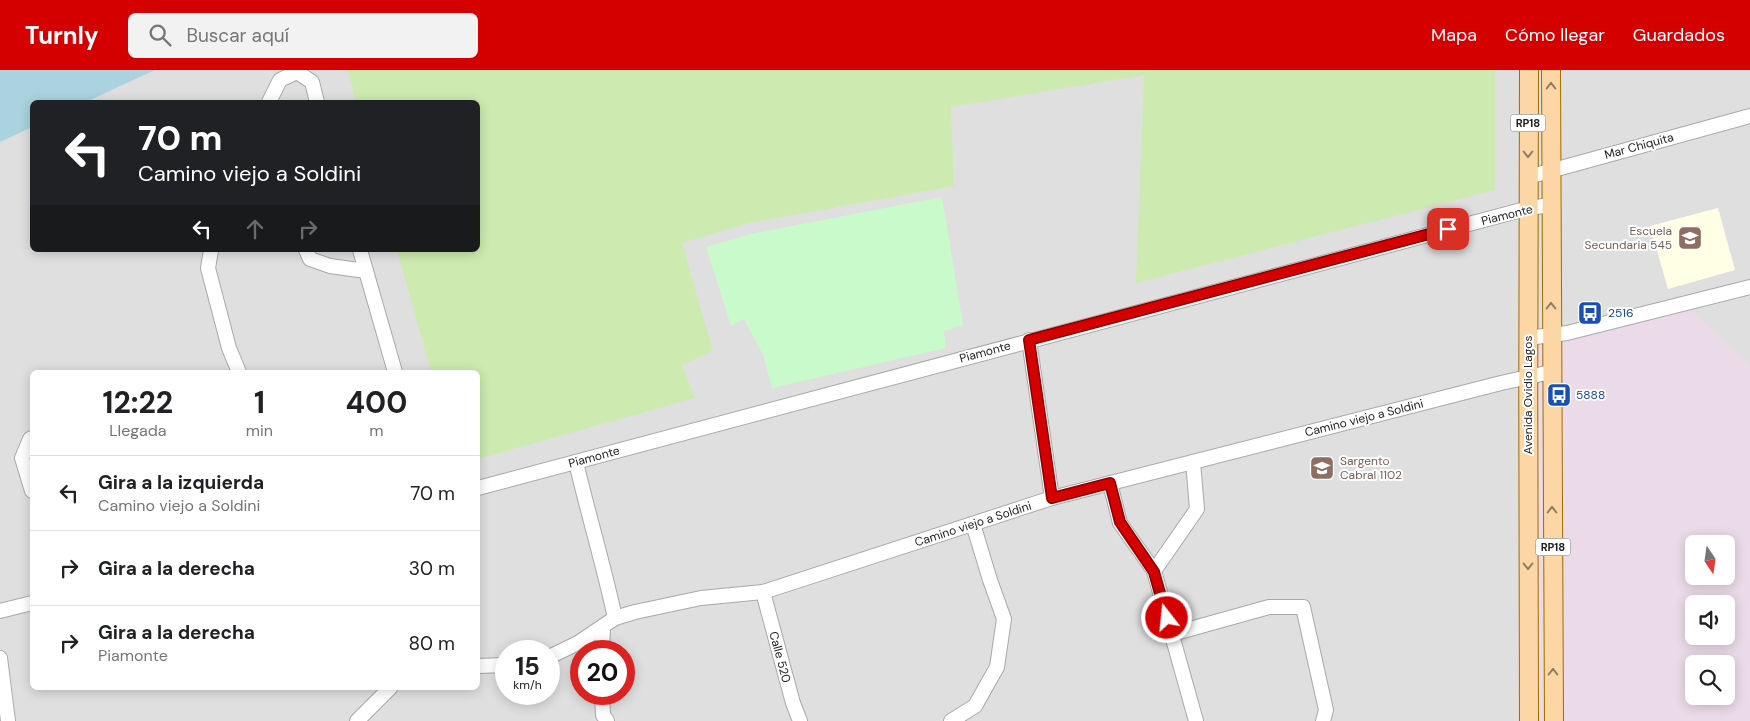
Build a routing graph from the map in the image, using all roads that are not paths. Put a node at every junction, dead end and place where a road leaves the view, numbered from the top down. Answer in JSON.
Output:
{"nodes":[{"id":1,"x":1528,"y":70,"type":"edge"},
{"id":2,"x":1551,"y":70,"type":"edge"},
{"id":3,"x":270,"y":100,"type":"edge"},
{"id":4,"x":316,"y":100,"type":"edge"},
{"id":5,"x":1750,"y":116,"type":"edge"},
{"id":6,"x":1551,"y":170,"type":"junction"},
{"id":7,"x":1528,"y":176,"type":"junction"},
{"id":8,"x":1551,"y":205,"type":"junction"},
{"id":9,"x":1530,"y":208,"type":"junction"},
{"id":10,"x":211,"y":252,"type":"edge"},
{"id":11,"x":307,"y":252,"type":"edge"},
{"id":12,"x":361,"y":252,"type":"edge"},
{"id":13,"x":366,"y":271,"type":"junction"},
{"id":14,"x":1750,"y":287,"type":"edge"},
{"id":15,"x":1552,"y":335,"type":"junction"},
{"id":16,"x":1528,"y":338,"type":"junction"},
{"id":17,"x":1029,"y":340,"type":"junction"},
{"id":18,"x":238,"y":370,"type":"edge"},
{"id":19,"x":394,"y":370,"type":"edge"},
{"id":20,"x":1551,"y":372,"type":"junction"},
{"id":21,"x":1527,"y":377,"type":"junction"},
{"id":22,"x":30,"y":439,"type":"edge"},
{"id":23,"x":576,"y":462,"type":"junction"},
{"id":24,"x":1193,"y":462,"type":"junction"},
{"id":25,"x":1110,"y":483,"type":"junction"},
{"id":26,"x":30,"y":484,"type":"edge"},
{"id":27,"x":480,"y":487,"type":"edge"},
{"id":28,"x":1052,"y":498,"type":"junction"},
{"id":29,"x":973,"y":524,"type":"junction"},
{"id":30,"x":1154,"y":572,"type":"junction"},
{"id":31,"x":763,"y":592,"type":"junction"},
{"id":32,"x":30,"y":604,"type":"edge"},
{"id":33,"x":0,"y":611,"type":"edge"},
{"id":34,"x":615,"y":618,"type":"junction"},
{"id":35,"x":602,"y":626,"type":"junction"},
{"id":36,"x":1172,"y":634,"type":"junction"},
{"id":37,"x":602,"y":640,"type":"edge"},
{"id":38,"x":560,"y":652,"type":"edge"},
{"id":39,"x":0,"y":658,"type":"edge"},
{"id":40,"x":495,"y":665,"type":"edge"},
{"id":41,"x":480,"y":666,"type":"edge"},
{"id":42,"x":388,"y":690,"type":"edge"},
{"id":43,"x":603,"y":705,"type":"edge"},
{"id":44,"x":8,"y":721,"type":"edge"},
{"id":45,"x":358,"y":721,"type":"edge"},
{"id":46,"x":607,"y":721,"type":"edge"},
{"id":47,"x":800,"y":721,"type":"edge"},
{"id":48,"x":950,"y":721,"type":"edge"},
{"id":49,"x":1196,"y":721,"type":"edge"},
{"id":50,"x":1323,"y":721,"type":"edge"},
{"id":51,"x":1529,"y":721,"type":"edge"},
{"id":52,"x":1554,"y":721,"type":"edge"}],
"edges":[{"from":1,"to":7,"type":"main road","name":"Avenida Ovidio Lagos","number":"RP18","one_way":true},
{"from":6,"to":2,"type":"main road","name":"Avenida Ovidio Lagos","number":"RP18","one_way":true},
{"from":3,"to":4,"type":"street"},
{"from":5,"to":6,"type":"street","name":"Mar Chiquita"},
{"from":6,"to":7,"type":"street","name":"Mar Chiquita"},
{"from":6,"to":8,"type":"main road","name":"Avenida Ovidio Lagos","number":"RP18"},
{"from":7,"to":9,"type":"main road","name":"Avenida Ovidio Lagos","number":"RP18"},
{"from":8,"to":9,"type":"street","name":"Piamonte"},
{"from":15,"to":8,"type":"main road","name":"Avenida Ovidio Lagos","number":"RP18","one_way":true},
{"from":9,"to":16,"type":"main road","name":"Avenida Ovidio Lagos","number":"RP18"},
{"from":9,"to":17,"type":"street","name":"Piamonte"},
{"from":10,"to":18,"type":"street"},
{"from":11,"to":13,"type":"street"},
{"from":12,"to":13,"type":"street"},
{"from":13,"to":19,"type":"street"},
{"from":14,"to":15,"type":"street"},
{"from":15,"to":16,"type":"street"},
{"from":15,"to":20,"type":"main road","name":"Avenida Ovidio Lagos","number":"RP18"},
{"from":16,"to":21,"type":"main road","name":"Avenida Ovidio Lagos","number":"RP18"},
{"from":17,"to":23,"type":"street","name":"Piamonte"},
{"from":17,"to":28,"type":"street"},
{"from":20,"to":21,"type":"street","name":"Camino viejo a Soldini"},
{"from":52,"to":20,"type":"main road","name":"Avenida Ovidio Lagos","number":"RP18","one_way":true},
{"from":21,"to":24,"type":"street","name":"Camino viejo a Soldini"},
{"from":21,"to":51,"type":"main road","name":"Avenida Ovidio Lagos","number":"RP18","one_way":true},
{"from":22,"to":26,"type":"street"},
{"from":23,"to":27,"type":"street","name":"Piamonte"},
{"from":23,"to":34,"type":"street"},
{"from":24,"to":25,"type":"street","name":"Camino viejo a Soldini"},
{"from":24,"to":30,"type":"street"},
{"from":25,"to":28,"type":"street","name":"Camino viejo a Soldini"},
{"from":25,"to":30,"type":"street"},
{"from":28,"to":29,"type":"street","name":"Camino viejo a Soldini"},
{"from":29,"to":31,"type":"street","name":"Camino viejo a Soldini"},
{"from":29,"to":48,"type":"street"},
{"from":30,"to":36,"type":"street"},
{"from":31,"to":34,"type":"street","name":"Camino viejo a Soldini"},
{"from":31,"to":47,"type":"street","name":"Calle 520"},
{"from":32,"to":33,"type":"street"},
{"from":34,"to":35,"type":"street","name":"Camino viejo a Soldini"},
{"from":35,"to":37,"type":"street"},
{"from":35,"to":38,"type":"street","name":"Camino viejo a Soldini"},
{"from":36,"to":49,"type":"street"},
{"from":36,"to":50,"type":"street"},
{"from":39,"to":44,"type":"street"},
{"from":40,"to":41,"type":"street"},
{"from":42,"to":45,"type":"street"},
{"from":43,"to":46,"type":"street"}]}
